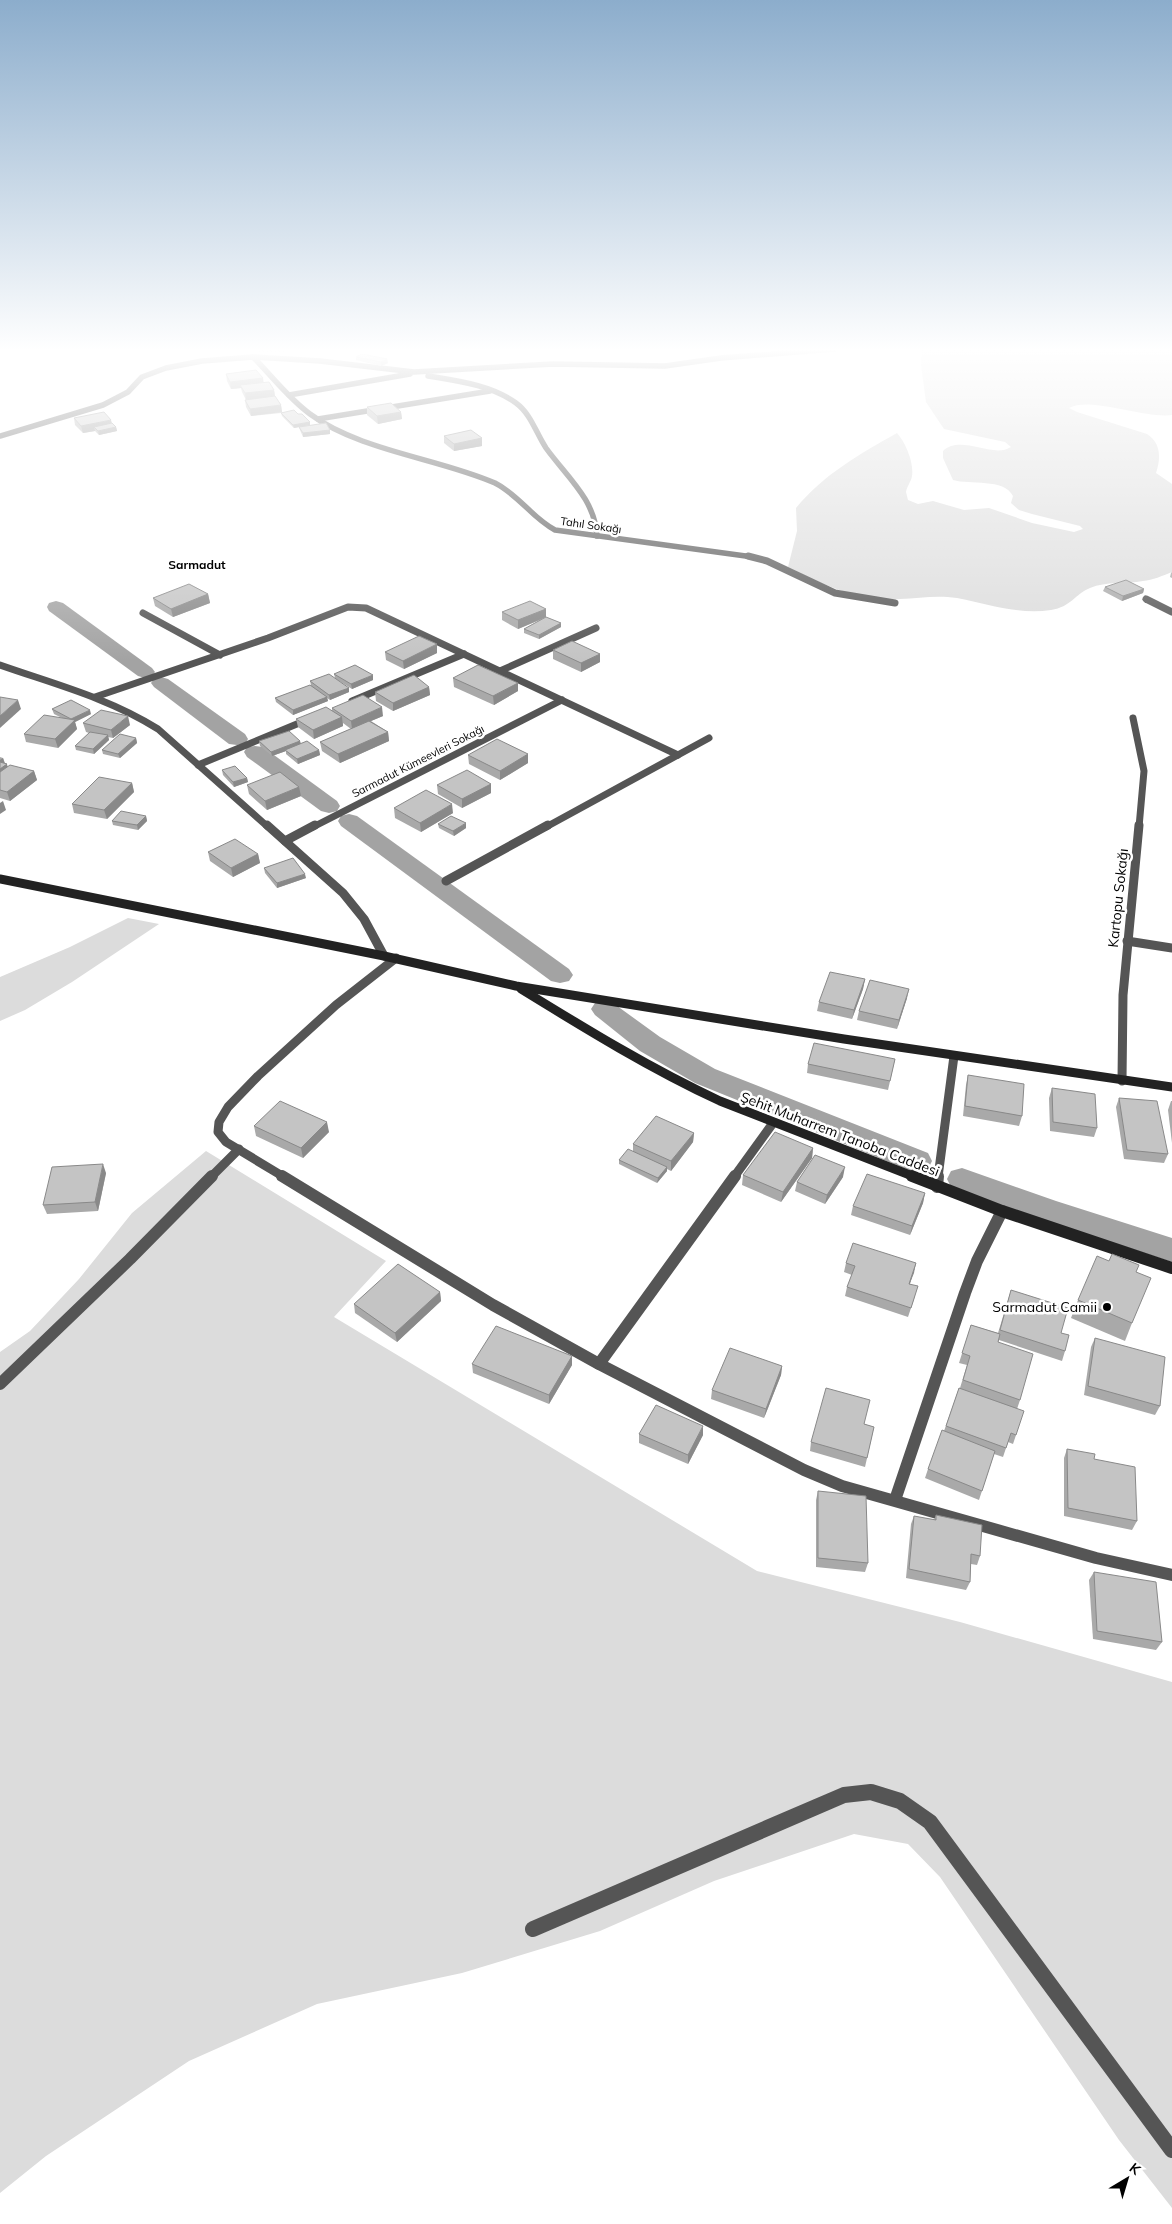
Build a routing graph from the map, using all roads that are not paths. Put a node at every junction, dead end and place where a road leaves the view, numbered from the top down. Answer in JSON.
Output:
{"nodes":[{"id":1,"x":405,"y":453,"type":"edge"},
{"id":2,"x":550,"y":453,"type":"edge"},
{"id":3,"x":597,"y":536,"type":"junction"},
{"id":4,"x":1146,"y":600,"type":"dead end"},
{"id":5,"x":895,"y":603,"type":"dead end"},
{"id":6,"x":1172,"y":612,"type":"edge"},
{"id":7,"x":143,"y":613,"type":"dead end"},
{"id":8,"x":596,"y":628,"type":"dead end"},
{"id":9,"x":464,"y":654,"type":"junction"},
{"id":10,"x":220,"y":655,"type":"junction"},
{"id":11,"x":0,"y":665,"type":"edge"},
{"id":12,"x":500,"y":671,"type":"junction"},
{"id":13,"x":94,"y":697,"type":"junction"},
{"id":14,"x":562,"y":700,"type":"junction"},
{"id":15,"x":345,"y":704,"type":"edge"},
{"id":16,"x":317,"y":715,"type":"edge"},
{"id":17,"x":1133,"y":718,"type":"dead end"},
{"id":18,"x":709,"y":738,"type":"dead end"},
{"id":19,"x":678,"y":755,"type":"junction"},
{"id":20,"x":198,"y":765,"type":"junction"},
{"id":21,"x":285,"y":841,"type":"junction"},
{"id":22,"x":0,"y":879,"type":"edge"},
{"id":23,"x":446,"y":882,"type":"dead end"},
{"id":24,"x":1127,"y":941,"type":"junction"},
{"id":25,"x":1172,"y":948,"type":"edge"},
{"id":26,"x":390,"y":957,"type":"junction"},
{"id":27,"x":516,"y":986,"type":"junction"},
{"id":28,"x":954,"y":1056,"type":"junction"},
{"id":29,"x":1122,"y":1081,"type":"junction"},
{"id":30,"x":1172,"y":1087,"type":"edge"},
{"id":31,"x":773,"y":1123,"type":"junction"},
{"id":32,"x":239,"y":1149,"type":"junction"},
{"id":33,"x":937,"y":1187,"type":"junction"},
{"id":34,"x":1002,"y":1211,"type":"junction"},
{"id":35,"x":1172,"y":1268,"type":"edge"},
{"id":36,"x":600,"y":1364,"type":"junction"},
{"id":37,"x":0,"y":1384,"type":"edge"},
{"id":38,"x":895,"y":1500,"type":"junction"},
{"id":39,"x":1172,"y":1575,"type":"edge"},
{"id":40,"x":533,"y":1929,"type":"dead end"},
{"id":41,"x":1172,"y":2150,"type":"edge"}],
"edges":[{"from":1,"to":3,"type":"street","name":"Tahıl Sokağı"},
{"from":2,"to":3,"type":"street"},
{"from":3,"to":5,"type":"street","name":"Tahıl Sokağı"},
{"from":4,"to":6,"type":"street"},
{"from":7,"to":10,"type":"street"},
{"from":8,"to":12,"type":"street"},
{"from":9,"to":10,"type":"street"},
{"from":9,"to":12,"type":"street"},
{"from":9,"to":15,"type":"street"},
{"from":10,"to":13,"type":"street"},
{"from":11,"to":13,"type":"street"},
{"from":12,"to":14,"type":"street"},
{"from":13,"to":20,"type":"street"},
{"from":14,"to":19,"type":"street"},
{"from":14,"to":21,"type":"street","name":"Sarmadut Kümeevleri Sokağı"},
{"from":16,"to":20,"type":"street"},
{"from":17,"to":24,"type":"street","name":"Kartopu Sokağı"},
{"from":18,"to":19,"type":"street"},
{"from":19,"to":23,"type":"street"},
{"from":20,"to":21,"type":"street"},
{"from":21,"to":26,"type":"street"},
{"from":22,"to":26,"type":"main road"},
{"from":24,"to":25,"type":"street"},
{"from":24,"to":29,"type":"street","name":"Kartopu Sokağı"},
{"from":26,"to":27,"type":"main road"},
{"from":26,"to":32,"type":"street"},
{"from":27,"to":28,"type":"main road"},
{"from":27,"to":31,"type":"main road","name":"Şehit Muharrem Tanoba Caddesi"},
{"from":28,"to":29,"type":"main road"},
{"from":28,"to":33,"type":"street"},
{"from":29,"to":30,"type":"main road"},
{"from":31,"to":33,"type":"main road","name":"Şehit Muharrem Tanoba Caddesi"},
{"from":31,"to":36,"type":"street"},
{"from":32,"to":36,"type":"street"},
{"from":32,"to":37,"type":"street"},
{"from":33,"to":34,"type":"main road","name":"Şehit Muharrem Tanoba Caddesi"},
{"from":34,"to":35,"type":"main road","name":"Şehit Muharrem Tanoba Caddesi"},
{"from":34,"to":38,"type":"street"},
{"from":36,"to":38,"type":"street"},
{"from":38,"to":39,"type":"street"},
{"from":40,"to":41,"type":"street"}]}
